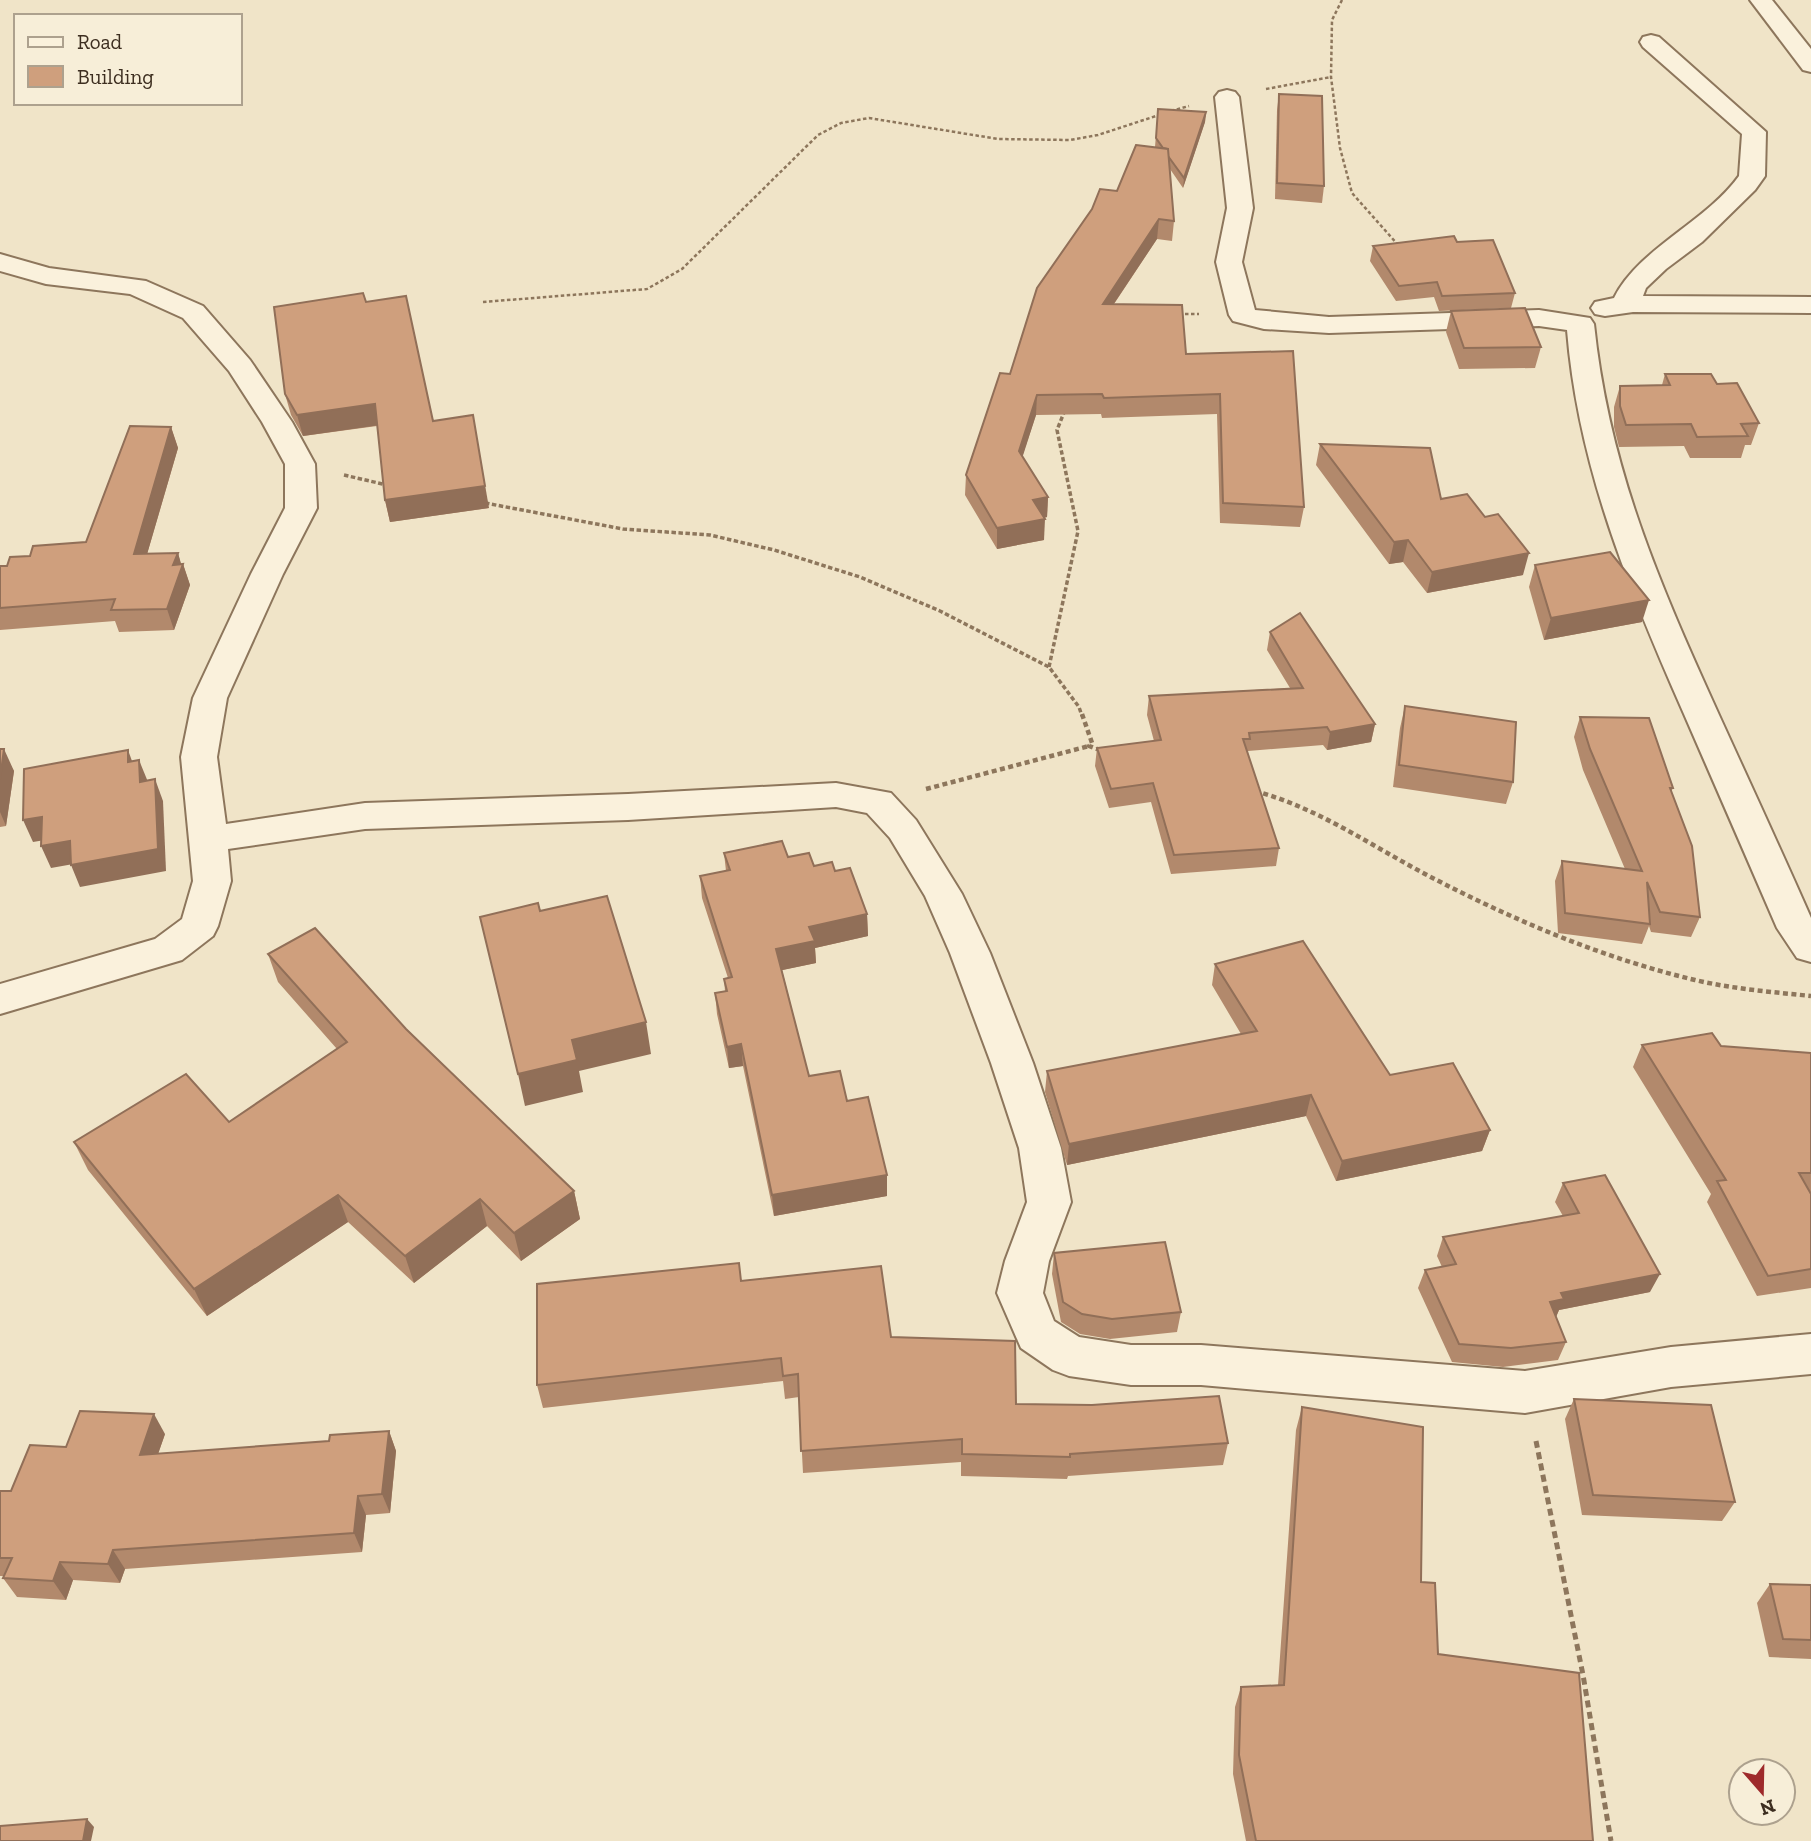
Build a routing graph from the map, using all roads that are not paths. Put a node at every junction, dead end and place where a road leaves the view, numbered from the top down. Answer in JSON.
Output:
{"nodes":[{"id":1,"x":1761,"y":0,"type":"edge"},
{"id":2,"x":1651,"y":42,"type":"dead end"},
{"id":3,"x":1811,"y":66,"type":"edge"},
{"id":4,"x":1811,"y":88,"type":"edge"},
{"id":5,"x":1227,"y":97,"type":"road end"},
{"id":6,"x":0,"y":262,"type":"edge"},
{"id":7,"x":1625,"y":304,"type":"junction"},
{"id":8,"x":1811,"y":305,"type":"edge"},
{"id":9,"x":1580,"y":324,"type":"junction"},
{"id":10,"x":209,"y":839,"type":"junction"},
{"id":11,"x":1811,"y":948,"type":"edge"},
{"id":12,"x":0,"y":999,"type":"edge"},
{"id":13,"x":1811,"y":1354,"type":"edge"}],
"edges":[{"from":1,"to":3,"type":"street"},
{"from":2,"to":7,"type":"street"},
{"from":3,"to":4,"type":"street"},
{"from":5,"to":9,"type":"street"},
{"from":6,"to":10,"type":"street"},
{"from":7,"to":8,"type":"street"},
{"from":7,"to":9,"type":"street"},
{"from":9,"to":11,"type":"street"},
{"from":10,"to":12,"type":"street"},
{"from":10,"to":13,"type":"street"}]}
